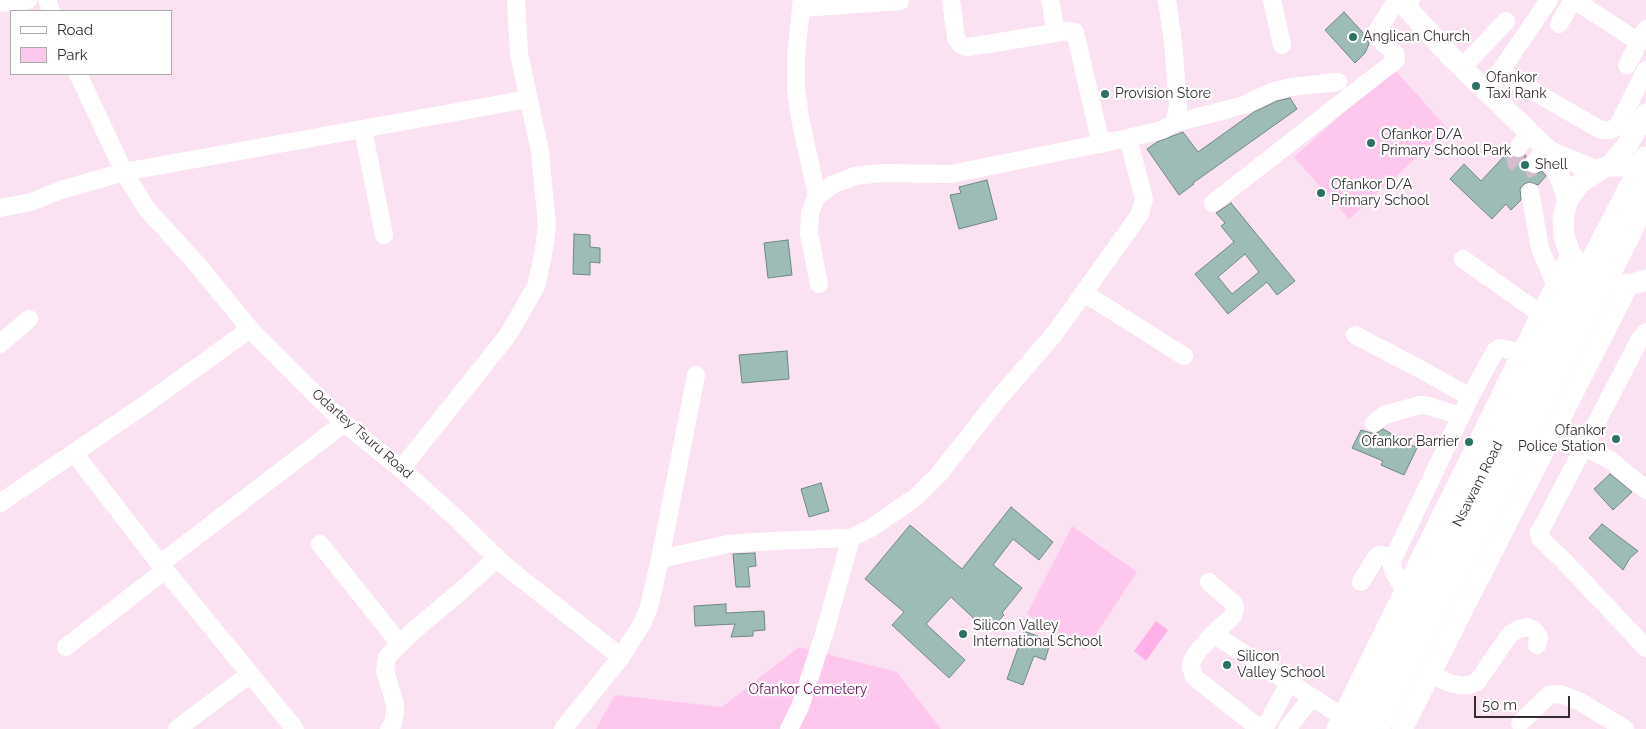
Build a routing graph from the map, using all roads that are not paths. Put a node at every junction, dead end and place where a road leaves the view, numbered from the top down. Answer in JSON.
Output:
{"nodes":[{"id":1,"x":28,"y":0,"type":"edge"},
{"id":2,"x":516,"y":0,"type":"edge"},
{"id":3,"x":950,"y":0,"type":"edge"},
{"id":4,"x":1050,"y":0,"type":"edge"},
{"id":5,"x":1167,"y":0,"type":"edge"},
{"id":6,"x":1272,"y":0,"type":"edge"},
{"id":7,"x":1550,"y":0,"type":"edge"},
{"id":8,"x":1574,"y":0,"type":"edge"},
{"id":9,"x":900,"y":1,"type":"edge"},
{"id":10,"x":1402,"y":2,"type":"edge"},
{"id":11,"x":0,"y":3,"type":"edge"},
{"id":12,"x":802,"y":4,"type":"edge"},
{"id":13,"x":1506,"y":21,"type":"dead end"},
{"id":14,"x":1559,"y":24,"type":"dead end"},
{"id":15,"x":1056,"y":33,"type":"junction"},
{"id":16,"x":1643,"y":36,"type":"edge"},
{"id":17,"x":1282,"y":45,"type":"dead end"},
{"id":18,"x":1627,"y":65,"type":"dead end"},
{"id":19,"x":1462,"y":68,"type":"junction"},
{"id":20,"x":1646,"y":70,"type":"edge"},
{"id":21,"x":1500,"y":72,"type":"junction"},
{"id":22,"x":78,"y":75,"type":"edge"},
{"id":23,"x":1338,"y":82,"type":"dead end"},
{"id":24,"x":1487,"y":91,"type":"junction"},
{"id":25,"x":528,"y":99,"type":"junction"},
{"id":26,"x":1646,"y":114,"type":"edge"},
{"id":27,"x":1174,"y":123,"type":"junction"},
{"id":28,"x":363,"y":129,"type":"junction"},
{"id":29,"x":1128,"y":138,"type":"junction"},
{"id":30,"x":1101,"y":144,"type":"junction"},
{"id":31,"x":1544,"y":155,"type":"junction"},
{"id":32,"x":1646,"y":159,"type":"edge"},
{"id":33,"x":1603,"y":169,"type":"junction"},
{"id":34,"x":1646,"y":171,"type":"edge"},
{"id":35,"x":124,"y":172,"type":"junction"},
{"id":36,"x":1530,"y":192,"type":"dead end"},
{"id":37,"x":817,"y":196,"type":"junction"},
{"id":38,"x":1646,"y":199,"type":"edge"},
{"id":39,"x":1568,"y":200,"type":"junction"},
{"id":40,"x":1213,"y":203,"type":"dead end"},
{"id":41,"x":0,"y":208,"type":"edge"},
{"id":42,"x":384,"y":234,"type":"dead end"},
{"id":43,"x":1571,"y":255,"type":"junction"},
{"id":44,"x":1463,"y":259,"type":"dead end"},
{"id":45,"x":1637,"y":282,"type":"edge"},
{"id":46,"x":819,"y":284,"type":"dead end"},
{"id":47,"x":1556,"y":286,"type":"junction"},
{"id":48,"x":1084,"y":293,"type":"junction"},
{"id":49,"x":1542,"y":316,"type":"junction"},
{"id":50,"x":29,"y":319,"type":"dead end"},
{"id":51,"x":250,"y":329,"type":"junction"},
{"id":52,"x":1646,"y":332,"type":"edge"},
{"id":53,"x":1355,"y":334,"type":"dead end"},
{"id":54,"x":0,"y":344,"type":"edge"},
{"id":55,"x":1523,"y":353,"type":"junction"},
{"id":56,"x":1184,"y":356,"type":"dead end"},
{"id":57,"x":696,"y":375,"type":"dead end"},
{"id":58,"x":1470,"y":397,"type":"junction"},
{"id":59,"x":1460,"y":416,"type":"junction"},
{"id":60,"x":1374,"y":422,"type":"dead end"},
{"id":61,"x":344,"y":423,"type":"junction"},
{"id":62,"x":1554,"y":432,"type":"junction"},
{"id":63,"x":1585,"y":447,"type":"junction"},
{"id":64,"x":74,"y":453,"type":"junction"},
{"id":65,"x":401,"y":468,"type":"junction"},
{"id":66,"x":1646,"y":490,"type":"edge"},
{"id":67,"x":0,"y":503,"type":"edge"},
{"id":68,"x":851,"y":538,"type":"junction"},
{"id":69,"x":320,"y":544,"type":"dead end"},
{"id":70,"x":1394,"y":557,"type":"junction"},
{"id":71,"x":497,"y":558,"type":"junction"},
{"id":72,"x":660,"y":559,"type":"junction"},
{"id":73,"x":163,"y":567,"type":"junction"},
{"id":74,"x":1209,"y":582,"type":"dead end"},
{"id":75,"x":1361,"y":582,"type":"dead end"},
{"id":76,"x":1406,"y":591,"type":"junction"},
{"id":77,"x":1213,"y":634,"type":"junction"},
{"id":78,"x":400,"y":644,"type":"junction"},
{"id":79,"x":1537,"y":645,"type":"dead end"},
{"id":80,"x":66,"y":647,"type":"dead end"},
{"id":81,"x":1646,"y":648,"type":"edge"},
{"id":82,"x":621,"y":657,"type":"junction"},
{"id":83,"x":250,"y":674,"type":"junction"},
{"id":84,"x":1430,"y":674,"type":"junction"},
{"id":85,"x":1289,"y":682,"type":"junction"},
{"id":86,"x":1312,"y":697,"type":"junction"},
{"id":87,"x":1520,"y":723,"type":"dead end"},
{"id":88,"x":1344,"y":725,"type":"edge"},
{"id":89,"x":177,"y":729,"type":"edge"},
{"id":90,"x":295,"y":729,"type":"edge"},
{"id":91,"x":389,"y":729,"type":"edge"},
{"id":92,"x":563,"y":729,"type":"edge"},
{"id":93,"x":789,"y":729,"type":"edge"},
{"id":94,"x":1287,"y":729,"type":"edge"},
{"id":95,"x":1376,"y":729,"type":"edge"},
{"id":96,"x":1402,"y":729,"type":"edge"},
{"id":97,"x":1625,"y":729,"type":"edge"}],
"edges":[{"from":1,"to":11,"type":"street"},
{"from":2,"to":25,"type":"street"},
{"from":3,"to":15,"type":"street"},
{"from":4,"to":15,"type":"street"},
{"from":5,"to":27,"type":"street"},
{"from":6,"to":17,"type":"street"},
{"from":7,"to":21,"type":"street"},
{"from":8,"to":14,"type":"street"},
{"from":8,"to":16,"type":"street"},
{"from":9,"to":12,"type":"street"},
{"from":10,"to":19,"type":"main road"},
{"from":10,"to":40,"type":"street"},
{"from":12,"to":37,"type":"street"},
{"from":13,"to":19,"type":"street"},
{"from":15,"to":30,"type":"street"},
{"from":16,"to":18,"type":"street"},
{"from":19,"to":24,"type":"main road"},
{"from":20,"to":21,"type":"street"},
{"from":21,"to":24,"type":"street"},
{"from":22,"to":35,"type":"street","name":"Odartey Tsuru Road"},
{"from":23,"to":27,"type":"street"},
{"from":24,"to":31,"type":"main road"},
{"from":25,"to":28,"type":"street"},
{"from":25,"to":65,"type":"street"},
{"from":26,"to":33,"type":"main road"},
{"from":27,"to":29,"type":"street"},
{"from":28,"to":35,"type":"street"},
{"from":28,"to":42,"type":"street"},
{"from":29,"to":30,"type":"street"},
{"from":29,"to":48,"type":"street"},
{"from":30,"to":37,"type":"street"},
{"from":31,"to":33,"type":"main road"},
{"from":31,"to":39,"type":"main road"},
{"from":32,"to":88,"type":"highway","name":"Nsawam Road"},
{"from":33,"to":34,"type":"main road"},
{"from":33,"to":39,"type":"main road"},
{"from":35,"to":41,"type":"street"},
{"from":35,"to":51,"type":"street","name":"Odartey Tsuru Road"},
{"from":36,"to":47,"type":"street"},
{"from":37,"to":46,"type":"street"},
{"from":38,"to":95,"type":"highway","name":"Nsawam Road"},
{"from":39,"to":43,"type":"main road"},
{"from":43,"to":45,"type":"main road"},
{"from":43,"to":47,"type":"main road"},
{"from":44,"to":49,"type":"street"},
{"from":45,"to":62,"type":"main road"},
{"from":47,"to":49,"type":"main road"},
{"from":48,"to":56,"type":"street"},
{"from":48,"to":68,"type":"street"},
{"from":49,"to":55,"type":"main road"},
{"from":50,"to":54,"type":"street"},
{"from":51,"to":61,"type":"street","name":"Odartey Tsuru Road"},
{"from":51,"to":64,"type":"street"},
{"from":52,"to":63,"type":"street"},
{"from":53,"to":58,"type":"street"},
{"from":55,"to":58,"type":"street"},
{"from":55,"to":76,"type":"main road"},
{"from":57,"to":72,"type":"street"},
{"from":58,"to":59,"type":"street"},
{"from":59,"to":60,"type":"street"},
{"from":59,"to":70,"type":"street"},
{"from":61,"to":65,"type":"street","name":"Odartey Tsuru Road"},
{"from":61,"to":73,"type":"street"},
{"from":62,"to":63,"type":"street"},
{"from":62,"to":84,"type":"main road"},
{"from":63,"to":66,"type":"street"},
{"from":63,"to":81,"type":"street"},
{"from":64,"to":67,"type":"street"},
{"from":64,"to":73,"type":"street"},
{"from":65,"to":71,"type":"street","name":"Odartey Tsuru Road"},
{"from":68,"to":72,"type":"street"},
{"from":68,"to":93,"type":"street"},
{"from":69,"to":78,"type":"street"},
{"from":70,"to":75,"type":"street"},
{"from":70,"to":76,"type":"street"},
{"from":71,"to":78,"type":"street"},
{"from":71,"to":82,"type":"street","name":"Odartey Tsuru Road"},
{"from":72,"to":82,"type":"street"},
{"from":73,"to":80,"type":"street"},
{"from":73,"to":83,"type":"street"},
{"from":74,"to":77,"type":"street"},
{"from":76,"to":88,"type":"main road"},
{"from":77,"to":85,"type":"street"},
{"from":77,"to":85,"type":"street"},
{"from":78,"to":91,"type":"street"},
{"from":79,"to":84,"type":"street"},
{"from":82,"to":92,"type":"street"},
{"from":83,"to":89,"type":"street"},
{"from":83,"to":90,"type":"street"},
{"from":84,"to":96,"type":"main road"},
{"from":85,"to":86,"type":"street"},
{"from":86,"to":88,"type":"street"},
{"from":86,"to":94,"type":"street"},
{"from":87,"to":97,"type":"street"}]}
